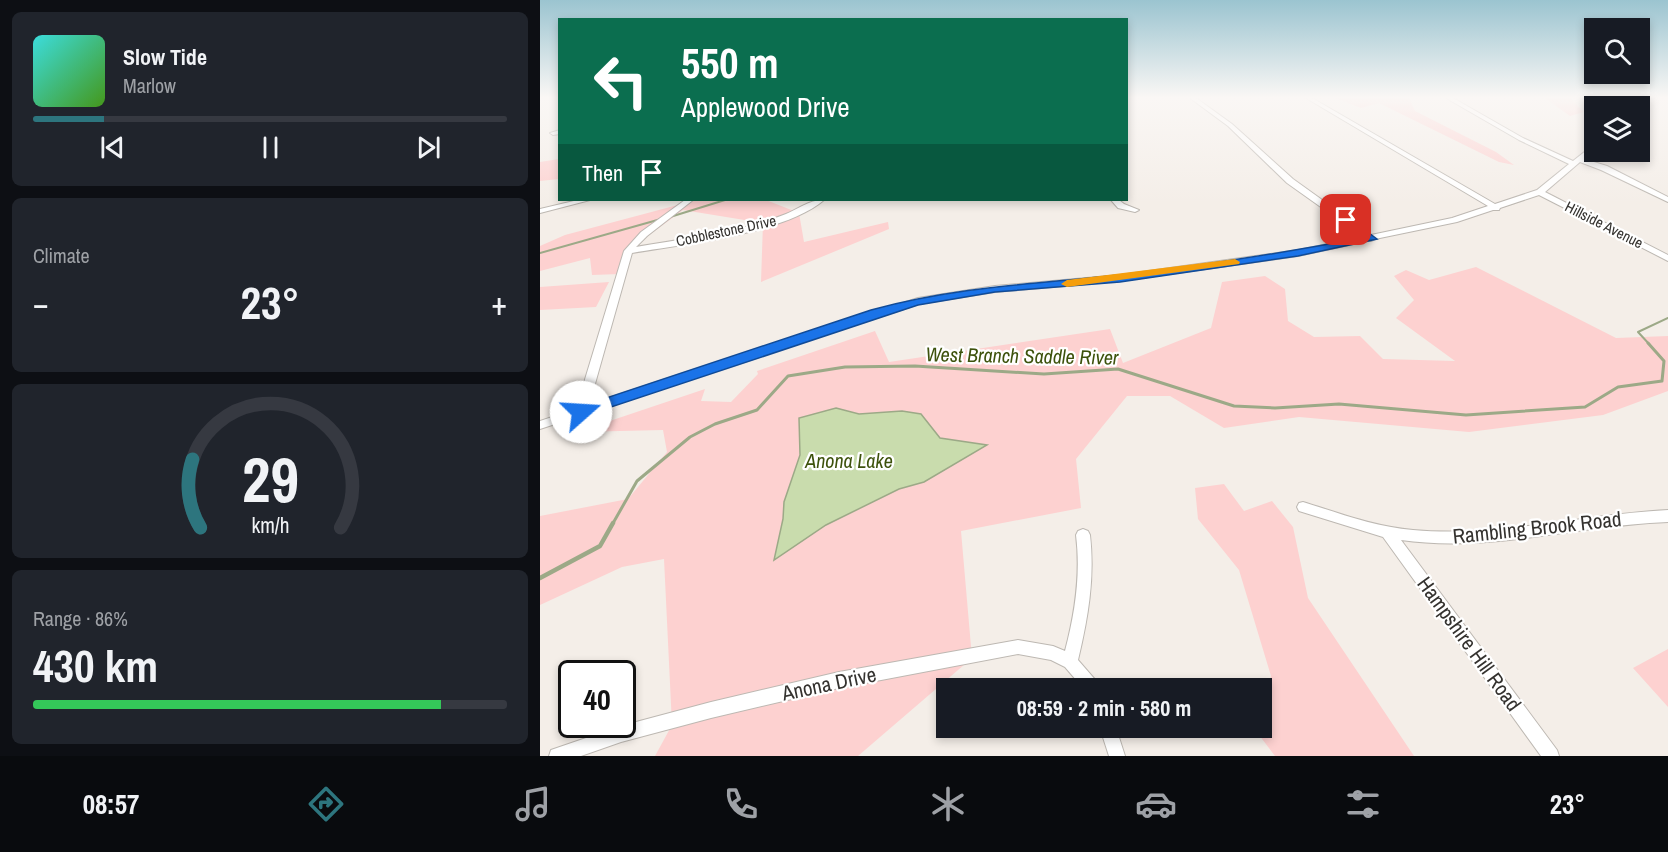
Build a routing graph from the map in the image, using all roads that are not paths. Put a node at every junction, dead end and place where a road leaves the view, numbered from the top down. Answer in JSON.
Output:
{"nodes":[{"id":1,"x":1239,"y":133,"type":"edge"},
{"id":2,"x":1369,"y":133,"type":"edge"},
{"id":3,"x":1511,"y":133,"type":"edge"},
{"id":4,"x":1584,"y":156,"type":"edge"},
{"id":5,"x":1578,"y":162,"type":"junction"},
{"id":6,"x":1540,"y":192,"type":"junction"},
{"id":7,"x":1668,"y":200,"type":"edge"},
{"id":8,"x":582,"y":201,"type":"edge"},
{"id":9,"x":688,"y":201,"type":"edge"},
{"id":10,"x":818,"y":201,"type":"edge"},
{"id":11,"x":1116,"y":201,"type":"edge"},
{"id":12,"x":1496,"y":208,"type":"junction"},
{"id":13,"x":1135,"y":210,"type":"dead end"},
{"id":14,"x":540,"y":211,"type":"edge"},
{"id":15,"x":1371,"y":239,"type":"junction"},
{"id":16,"x":628,"y":251,"type":"junction"},
{"id":17,"x":1668,"y":258,"type":"edge"},
{"id":18,"x":581,"y":412,"type":"junction"},
{"id":19,"x":540,"y":425,"type":"edge"},
{"id":20,"x":1303,"y":507,"type":"dead end"},
{"id":21,"x":1668,"y":516,"type":"edge"},
{"id":22,"x":1387,"y":532,"type":"junction"},
{"id":23,"x":1083,"y":535,"type":"dead end"},
{"id":24,"x":1070,"y":662,"type":"junction"},
{"id":25,"x":1084,"y":678,"type":"edge"},
{"id":26,"x":1111,"y":738,"type":"edge"},
{"id":27,"x":556,"y":756,"type":"edge"},
{"id":28,"x":1117,"y":756,"type":"edge"},
{"id":29,"x":1551,"y":756,"type":"edge"}],
"edges":[{"from":1,"to":15,"type":"street"},
{"from":2,"to":12,"type":"street"},
{"from":3,"to":5,"type":"street"},
{"from":4,"to":5,"type":"street"},
{"from":5,"to":6,"type":"street"},
{"from":5,"to":7,"type":"street"},
{"from":6,"to":12,"type":"street"},
{"from":6,"to":17,"type":"street","name":"Hillside Avenue"},
{"from":8,"to":14,"type":"street"},
{"from":9,"to":16,"type":"street"},
{"from":10,"to":16,"type":"street","name":"Cobblestone Drive"},
{"from":11,"to":13,"type":"street"},
{"from":12,"to":15,"type":"street"},
{"from":15,"to":18,"type":"street"},
{"from":16,"to":18,"type":"street"},
{"from":18,"to":19,"type":"street"},
{"from":20,"to":22,"type":"street","name":"Rambling Brook Road"},
{"from":21,"to":22,"type":"street","name":"Rambling Brook Road"},
{"from":22,"to":29,"type":"street","name":"Hampshire Hill Road"},
{"from":23,"to":24,"type":"street"},
{"from":24,"to":25,"type":"street","name":"Anona Drive"},
{"from":24,"to":27,"type":"street","name":"Anona Drive"},
{"from":26,"to":28,"type":"street"}]}
